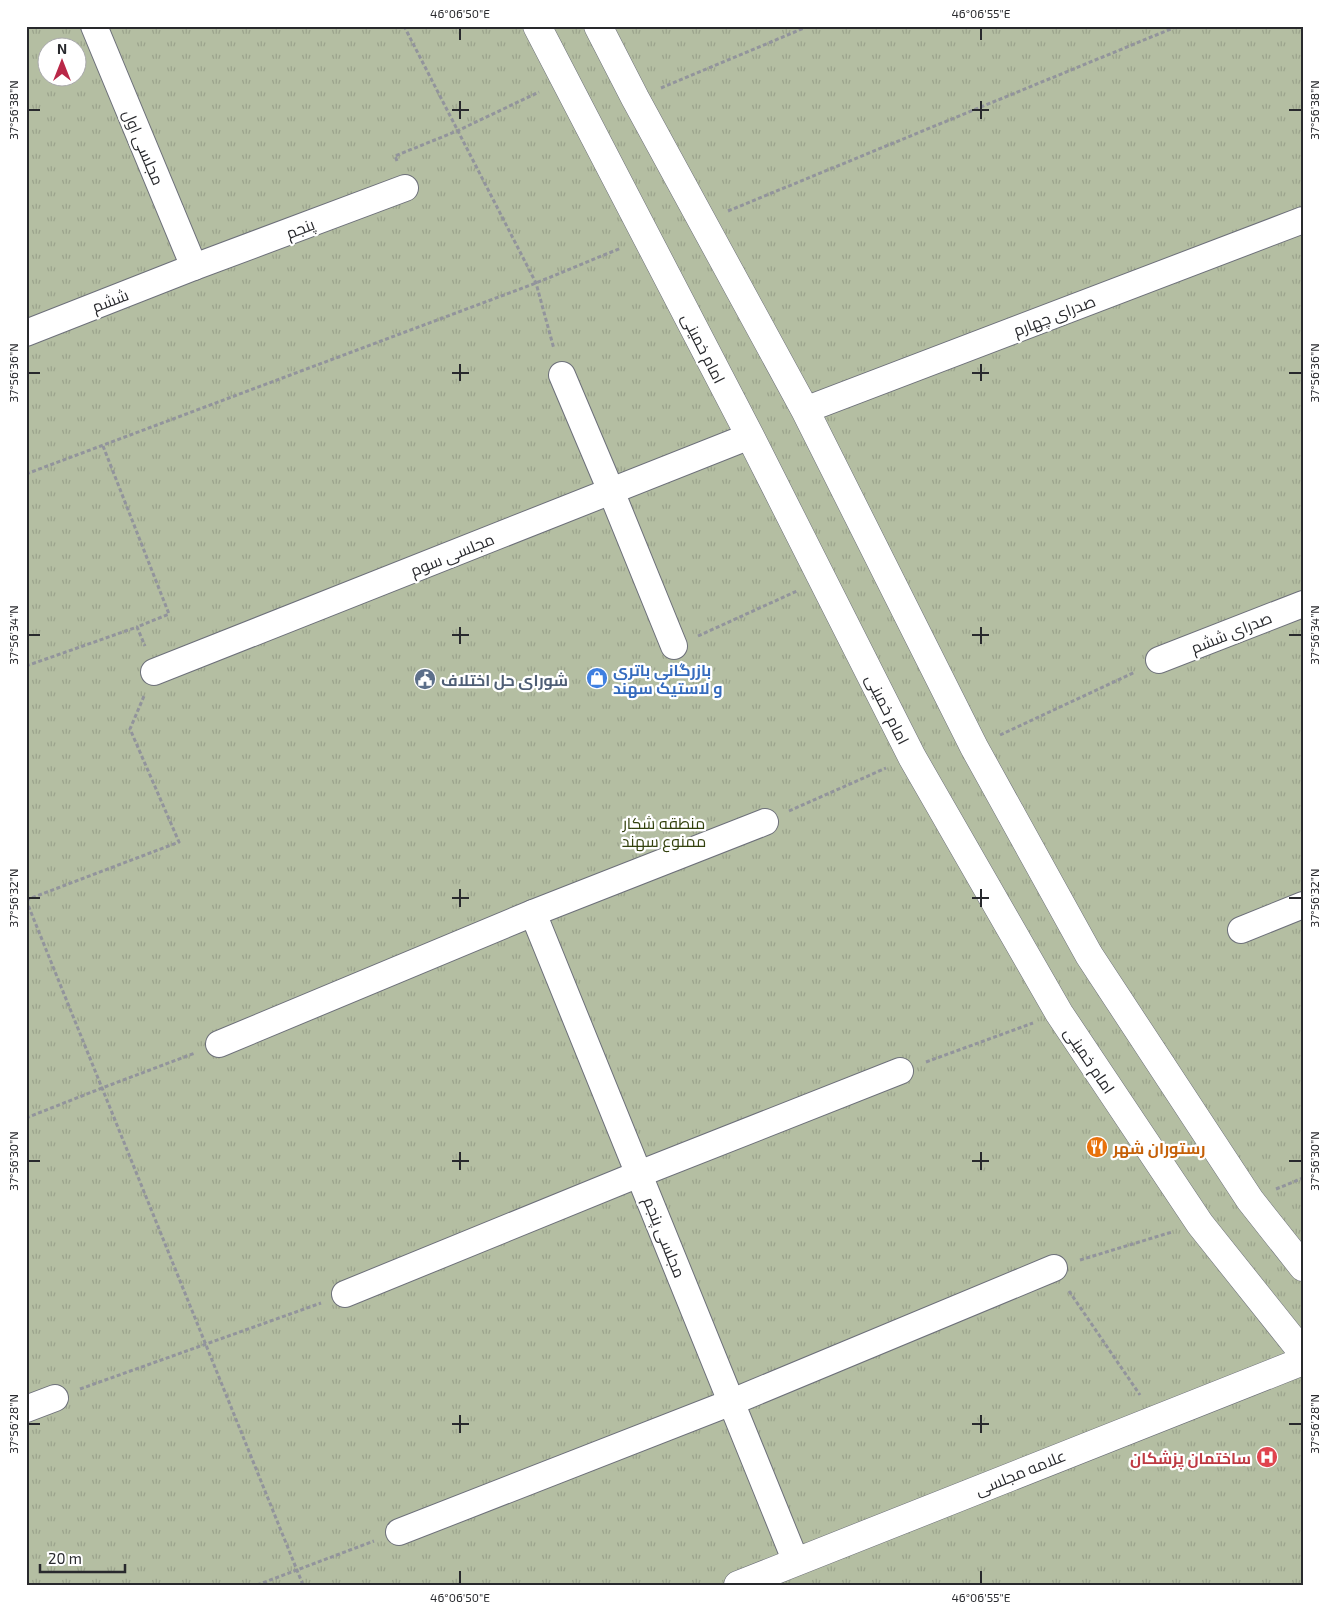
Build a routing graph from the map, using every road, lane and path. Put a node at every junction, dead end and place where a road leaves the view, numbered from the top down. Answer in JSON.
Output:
{"nodes":[{"id":1,"x":94,"y":26,"type":"edge"},
{"id":2,"x":404,"y":26,"type":"edge"},
{"id":3,"x":537,"y":26,"type":"edge"},
{"id":4,"x":598,"y":26,"type":"edge"},
{"id":5,"x":809,"y":26,"type":"edge"},
{"id":6,"x":1178,"y":26,"type":"edge"},
{"id":7,"x":565,"y":80,"type":"junction"},
{"id":8,"x":635,"y":98,"type":"junction"},
{"id":9,"x":457,"y":130,"type":"junction"},
{"id":10,"x":405,"y":188,"type":"joint"},
{"id":11,"x":1303,"y":220,"type":"edge"},
{"id":12,"x":702,"y":221,"type":"junction"},
{"id":13,"x":647,"y":238,"type":"junction"},
{"id":14,"x":194,"y":267,"type":"junction"},
{"id":15,"x":536,"y":283,"type":"junction"},
{"id":16,"x":26,"y":333,"type":"edge"},
{"id":17,"x":562,"y":375,"type":"joint"},
{"id":18,"x":805,"y":410,"type":"junction"},
{"id":19,"x":750,"y":436,"type":"junction"},
{"id":20,"x":103,"y":446,"type":"junction"},
{"id":21,"x":26,"y":474,"type":"edge"},
{"id":22,"x":611,"y":490,"type":"junction"},
{"id":23,"x":823,"y":580,"type":"junction"},
{"id":24,"x":1303,"y":604,"type":"edge"},
{"id":25,"x":138,"y":627,"type":"junction"},
{"id":26,"x":674,"y":646,"type":"joint"},
{"id":27,"x":1159,"y":660,"type":"joint"},
{"id":28,"x":26,"y":666,"type":"edge"},
{"id":29,"x":154,"y":672,"type":"junction"},
{"id":30,"x":974,"y":747,"type":"junction"},
{"id":31,"x":912,"y":757,"type":"junction"},
{"id":32,"x":765,"y":822,"type":"joint"},
{"id":33,"x":26,"y":900,"type":"edge"},
{"id":34,"x":1303,"y":905,"type":"edge"},
{"id":35,"x":533,"y":912,"type":"junction"},
{"id":36,"x":1241,"y":930,"type":"dead end"},
{"id":37,"x":1059,"y":1013,"type":"junction"},
{"id":38,"x":219,"y":1044,"type":"joint"},
{"id":39,"x":900,"y":1072,"type":"joint"},
{"id":40,"x":102,"y":1088,"type":"junction"},
{"id":41,"x":26,"y":1118,"type":"edge"},
{"id":42,"x":639,"y":1174,"type":"junction"},
{"id":43,"x":1200,"y":1224,"type":"junction"},
{"id":44,"x":1303,"y":1267,"type":"edge"},
{"id":45,"x":1054,"y":1268,"type":"junction"},
{"id":46,"x":345,"y":1294,"type":"joint"},
{"id":47,"x":206,"y":1345,"type":"junction"},
{"id":48,"x":1303,"y":1353,"type":"edge"},
{"id":49,"x":1303,"y":1360,"type":"edge"},
{"id":50,"x":55,"y":1398,"type":"joint"},
{"id":51,"x":732,"y":1402,"type":"junction"},
{"id":52,"x":26,"y":1409,"type":"edge"},
{"id":53,"x":1155,"y":1419,"type":"junction"},
{"id":54,"x":399,"y":1532,"type":"joint"},
{"id":55,"x":796,"y":1562,"type":"junction"},
{"id":56,"x":297,"y":1569,"type":"junction"},
{"id":57,"x":257,"y":1585,"type":"edge"},
{"id":58,"x":303,"y":1585,"type":"edge"},
{"id":59,"x":738,"y":1585,"type":"edge"}],
"edges":[{"from":1,"to":14,"type":"street","name":"مجلسی اول"},
{"from":2,"to":9,"type":"path"},
{"from":3,"to":7,"type":"main road","name":"امام خمینی"},
{"from":4,"to":8,"type":"main road"},
{"from":5,"to":8,"type":"path"},
{"from":6,"to":12,"type":"path"},
{"from":7,"to":9,"type":"path"},
{"from":7,"to":13,"type":"main road","name":"امام خمینی"},
{"from":8,"to":12,"type":"main road"},
{"from":9,"to":10,"type":"path"},
{"from":9,"to":15,"type":"path"},
{"from":10,"to":14,"type":"street","name":"پنجم"},
{"from":11,"to":18,"type":"street","name":"صدرای چهارم"},
{"from":12,"to":18,"type":"main road"},
{"from":13,"to":15,"type":"path"},
{"from":13,"to":19,"type":"main road","name":"امام خمینی"},
{"from":14,"to":16,"type":"street","name":"ششم"},
{"from":15,"to":17,"type":"path"},
{"from":15,"to":20,"type":"path"},
{"from":17,"to":22,"type":"street"},
{"from":18,"to":30,"type":"main road"},
{"from":19,"to":22,"type":"street","name":"مجلسی سوم"},
{"from":19,"to":23,"type":"main road","name":"امام خمینی"},
{"from":20,"to":21,"type":"path"},
{"from":20,"to":25,"type":"path"},
{"from":22,"to":26,"type":"street"},
{"from":22,"to":29,"type":"street","name":"مجلسی سوم"},
{"from":23,"to":26,"type":"path"},
{"from":23,"to":31,"type":"main road","name":"امام خمینی"},
{"from":24,"to":27,"type":"street","name":"صدرای ششم"},
{"from":25,"to":28,"type":"path"},
{"from":25,"to":29,"type":"path"},
{"from":27,"to":30,"type":"path"},
{"from":29,"to":33,"type":"path"},
{"from":30,"to":44,"type":"main road"},
{"from":31,"to":32,"type":"path"},
{"from":31,"to":37,"type":"main road","name":"امام خمینی"},
{"from":32,"to":35,"type":"street"},
{"from":33,"to":40,"type":"path"},
{"from":34,"to":36,"type":"street"},
{"from":35,"to":38,"type":"street"},
{"from":35,"to":42,"type":"street","name":"مجلسی پنجم"},
{"from":37,"to":39,"type":"path"},
{"from":37,"to":43,"type":"main road","name":"امام خمینی"},
{"from":38,"to":40,"type":"path"},
{"from":39,"to":42,"type":"street"},
{"from":40,"to":41,"type":"path"},
{"from":40,"to":47,"type":"path"},
{"from":42,"to":46,"type":"street"},
{"from":42,"to":51,"type":"street","name":"مجلسی پنجم"},
{"from":43,"to":45,"type":"path"},
{"from":43,"to":48,"type":"main road","name":"امام خمینی"},
{"from":45,"to":51,"type":"street"},
{"from":45,"to":53,"type":"path"},
{"from":46,"to":47,"type":"path"},
{"from":47,"to":50,"type":"path"},
{"from":47,"to":56,"type":"path"},
{"from":49,"to":53,"type":"main road","name":"علامه مجلسی"},
{"from":50,"to":52,"type":"street"},
{"from":51,"to":54,"type":"street"},
{"from":51,"to":55,"type":"street","name":"مجلسی پنجم"},
{"from":53,"to":55,"type":"main road","name":"علامه مجلسی"},
{"from":54,"to":56,"type":"path"},
{"from":55,"to":59,"type":"main road","name":"علامه مجلسی"},
{"from":56,"to":57,"type":"path"},
{"from":56,"to":58,"type":"path"}]}
